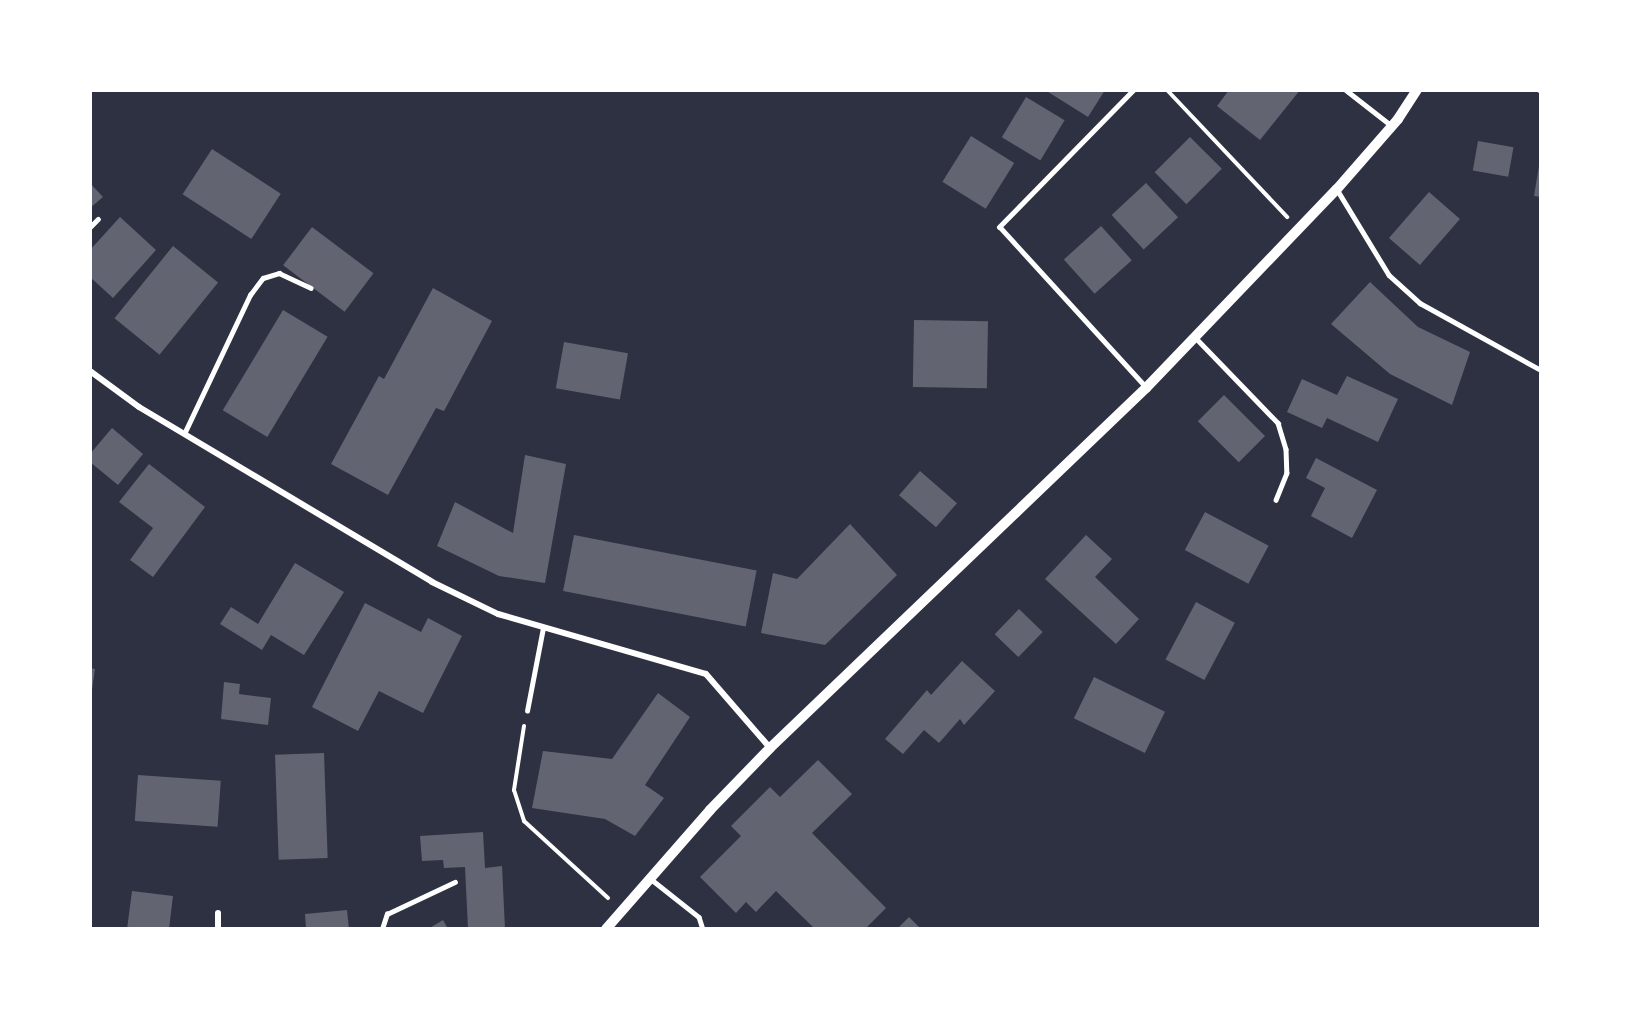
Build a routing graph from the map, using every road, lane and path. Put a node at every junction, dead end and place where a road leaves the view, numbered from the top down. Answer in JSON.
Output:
{"nodes":[{"id":1,"x":1134,"y":90,"type":"edge"},
{"id":2,"x":1167,"y":90,"type":"edge"},
{"id":3,"x":1346,"y":90,"type":"edge"},
{"id":4,"x":1417,"y":90,"type":"edge"},
{"id":5,"x":1392,"y":126,"type":"junction"},
{"id":6,"x":1336,"y":189,"type":"junction"},
{"id":7,"x":98,"y":219,"type":"dead end"},
{"id":8,"x":90,"y":227,"type":"edge"},
{"id":9,"x":1298,"y":229,"type":"junction"},
{"id":10,"x":311,"y":288,"type":"dead end"},
{"id":11,"x":1195,"y":337,"type":"junction"},
{"id":12,"x":1539,"y":369,"type":"dead end"},
{"id":13,"x":90,"y":371,"type":"edge"},
{"id":14,"x":1146,"y":388,"type":"junction"},
{"id":15,"x":184,"y":434,"type":"junction"},
{"id":16,"x":1276,"y":500,"type":"dead end"},
{"id":17,"x":543,"y":628,"type":"junction"},
{"id":18,"x":527,"y":711,"type":"joint"},
{"id":19,"x":770,"y":748,"type":"junction"},
{"id":20,"x":651,"y":879,"type":"junction"},
{"id":21,"x":455,"y":882,"type":"dead end"},
{"id":22,"x":622,"y":911,"type":"junction"},
{"id":23,"x":218,"y":913,"type":"dead end"},
{"id":24,"x":218,"y":929,"type":"edge"},
{"id":25,"x":382,"y":929,"type":"edge"},
{"id":26,"x":606,"y":929,"type":"edge"},
{"id":27,"x":703,"y":929,"type":"edge"}],
"edges":[{"from":1,"to":14,"type":"lane"},
{"from":2,"to":9,"type":"path"},
{"from":3,"to":5,"type":"lane"},
{"from":4,"to":5,"type":"street"},
{"from":5,"to":6,"type":"street"},
{"from":6,"to":9,"type":"street"},
{"from":6,"to":12,"type":"lane"},
{"from":7,"to":8,"type":"lane"},
{"from":9,"to":11,"type":"street"},
{"from":10,"to":15,"type":"lane"},
{"from":11,"to":14,"type":"street"},
{"from":11,"to":16,"type":"lane"},
{"from":13,"to":15,"type":"street"},
{"from":14,"to":19,"type":"street"},
{"from":15,"to":17,"type":"street"},
{"from":17,"to":18,"type":"lane"},
{"from":17,"to":19,"type":"street"},
{"from":18,"to":22,"type":"path"},
{"from":19,"to":20,"type":"street"},
{"from":20,"to":22,"type":"street"},
{"from":20,"to":27,"type":"lane"},
{"from":21,"to":25,"type":"lane"},
{"from":22,"to":26,"type":"street"},
{"from":23,"to":24,"type":"street"}]}
